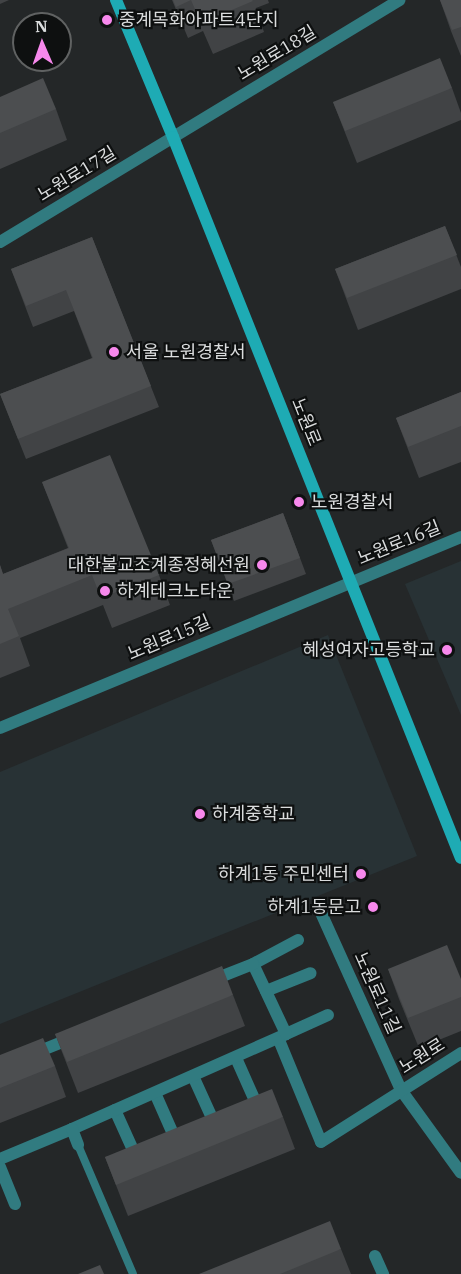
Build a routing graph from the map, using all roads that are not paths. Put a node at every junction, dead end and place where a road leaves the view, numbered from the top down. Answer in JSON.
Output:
{"nodes":[{"id":1,"x":116,"y":0,"type":"edge"},
{"id":2,"x":399,"y":0,"type":"edge"},
{"id":3,"x":173,"y":137,"type":"junction"},
{"id":4,"x":0,"y":242,"type":"edge"},
{"id":5,"x":461,"y":537,"type":"edge"},
{"id":6,"x":351,"y":582,"type":"junction"},
{"id":7,"x":0,"y":728,"type":"edge"},
{"id":8,"x":461,"y":858,"type":"edge"},
{"id":9,"x":322,"y":915,"type":"dead end"},
{"id":10,"x":298,"y":940,"type":"dead end"},
{"id":11,"x":253,"y":964,"type":"junction"},
{"id":12,"x":311,"y":973,"type":"dead end"},
{"id":13,"x":200,"y":986,"type":"edge"},
{"id":14,"x":266,"y":991,"type":"junction"},
{"id":15,"x":328,"y":1015,"type":"dead end"},
{"id":16,"x":83,"y":1034,"type":"edge"},
{"id":17,"x":283,"y":1037,"type":"junction"},
{"id":18,"x":40,"y":1051,"type":"edge"},
{"id":19,"x":461,"y":1053,"type":"edge"},
{"id":20,"x":236,"y":1058,"type":"junction"},
{"id":21,"x":193,"y":1077,"type":"junction"},
{"id":22,"x":401,"y":1090,"type":"junction"},
{"id":23,"x":154,"y":1093,"type":"junction"},
{"id":24,"x":256,"y":1103,"type":"edge"},
{"id":25,"x":115,"y":1110,"type":"junction"},
{"id":26,"x":213,"y":1120,"type":"edge"},
{"id":27,"x":72,"y":1129,"type":"junction"},
{"id":28,"x":174,"y":1136,"type":"edge"},
{"id":29,"x":78,"y":1145,"type":"joint"},
{"id":30,"x":134,"y":1152,"type":"edge"},
{"id":31,"x":0,"y":1159,"type":"edge"},
{"id":32,"x":0,"y":1167,"type":"edge"},
{"id":33,"x":461,"y":1173,"type":"edge"},
{"id":34,"x":15,"y":1204,"type":"dead end"},
{"id":35,"x":375,"y":1256,"type":"dead end"},
{"id":36,"x":132,"y":1274,"type":"edge"},
{"id":37,"x":383,"y":1274,"type":"edge"}],
"edges":[{"from":1,"to":3,"type":"main road","name":"노원로"},
{"from":2,"to":3,"type":"street","name":"노원로18길"},
{"from":3,"to":4,"type":"street","name":"노원로17길"},
{"from":3,"to":6,"type":"main road","name":"노원로"},
{"from":5,"to":6,"type":"street","name":"노원로16길"},
{"from":6,"to":7,"type":"street","name":"노원로15길"},
{"from":6,"to":8,"type":"main road","name":"노원로"},
{"from":9,"to":22,"type":"street","name":"노원로11길"},
{"from":10,"to":11,"type":"street"},
{"from":11,"to":13,"type":"street"},
{"from":11,"to":14,"type":"street"},
{"from":12,"to":14,"type":"street"},
{"from":14,"to":17,"type":"street"},
{"from":15,"to":17,"type":"street"},
{"from":16,"to":18,"type":"street"},
{"from":17,"to":20,"type":"street"},
{"from":17,"to":22,"type":"street","name":"노원로"},
{"from":19,"to":22,"type":"street","name":"노원로"},
{"from":20,"to":21,"type":"street"},
{"from":20,"to":24,"type":"street"},
{"from":21,"to":23,"type":"street"},
{"from":21,"to":26,"type":"street"},
{"from":22,"to":33,"type":"street","name":"노원로11길"},
{"from":23,"to":25,"type":"street"},
{"from":23,"to":28,"type":"street"},
{"from":25,"to":27,"type":"street"},
{"from":25,"to":30,"type":"street"},
{"from":27,"to":29,"type":"street"},
{"from":27,"to":31,"type":"street"},
{"from":29,"to":36,"type":"lane"},
{"from":32,"to":34,"type":"street"},
{"from":35,"to":37,"type":"street"}]}
